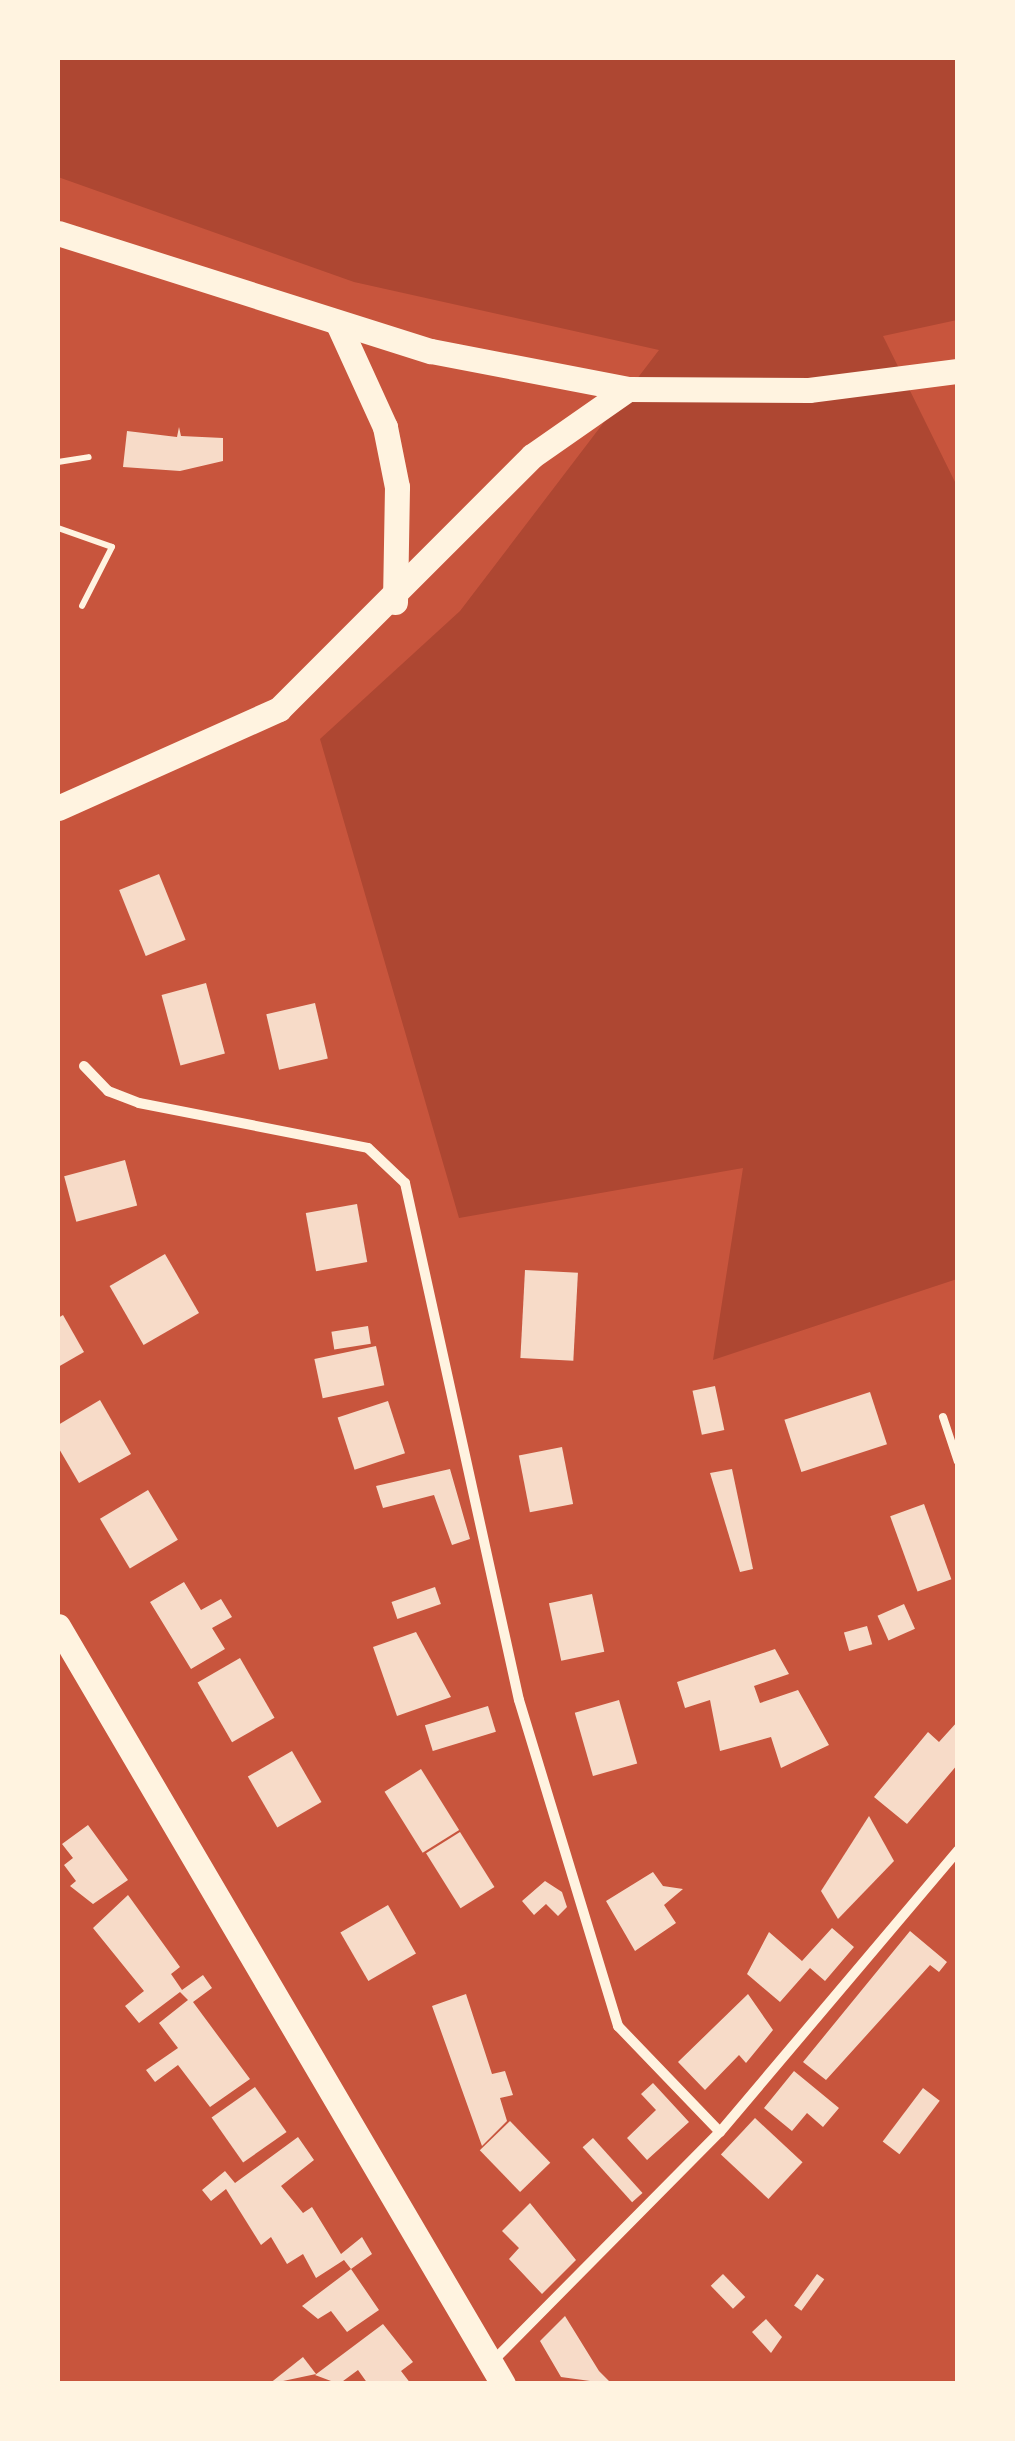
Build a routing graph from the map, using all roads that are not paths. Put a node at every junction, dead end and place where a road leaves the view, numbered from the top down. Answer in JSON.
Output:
{"nodes":[{"id":1,"x":58,"y":233,"type":"edge"},
{"id":2,"x":339,"y":326,"type":"junction"},
{"id":3,"x":958,"y":371,"type":"edge"},
{"id":4,"x":628,"y":389,"type":"junction"},
{"id":5,"x":394,"y":602,"type":"junction"},
{"id":6,"x":58,"y":808,"type":"edge"},
{"id":7,"x":84,"y":1066,"type":"dead end"},
{"id":8,"x":943,"y":1417,"type":"dead end"},
{"id":9,"x":958,"y":1462,"type":"edge"},
{"id":10,"x":58,"y":1626,"type":"edge"},
{"id":11,"x":958,"y":1850,"type":"edge"},
{"id":12,"x":720,"y":2132,"type":"junction"},
{"id":13,"x":497,"y":2373,"type":"edge"}],
"edges":[{"from":1,"to":2,"type":"main road"},
{"from":2,"to":4,"type":"main road"},
{"from":2,"to":5,"type":"main road"},
{"from":3,"to":4,"type":"main road"},
{"from":4,"to":5,"type":"main road"},
{"from":5,"to":6,"type":"main road"},
{"from":7,"to":12,"type":"street"},
{"from":8,"to":9,"type":"lane"},
{"from":10,"to":13,"type":"main road"},
{"from":11,"to":12,"type":"street"},
{"from":12,"to":13,"type":"street"}]}
